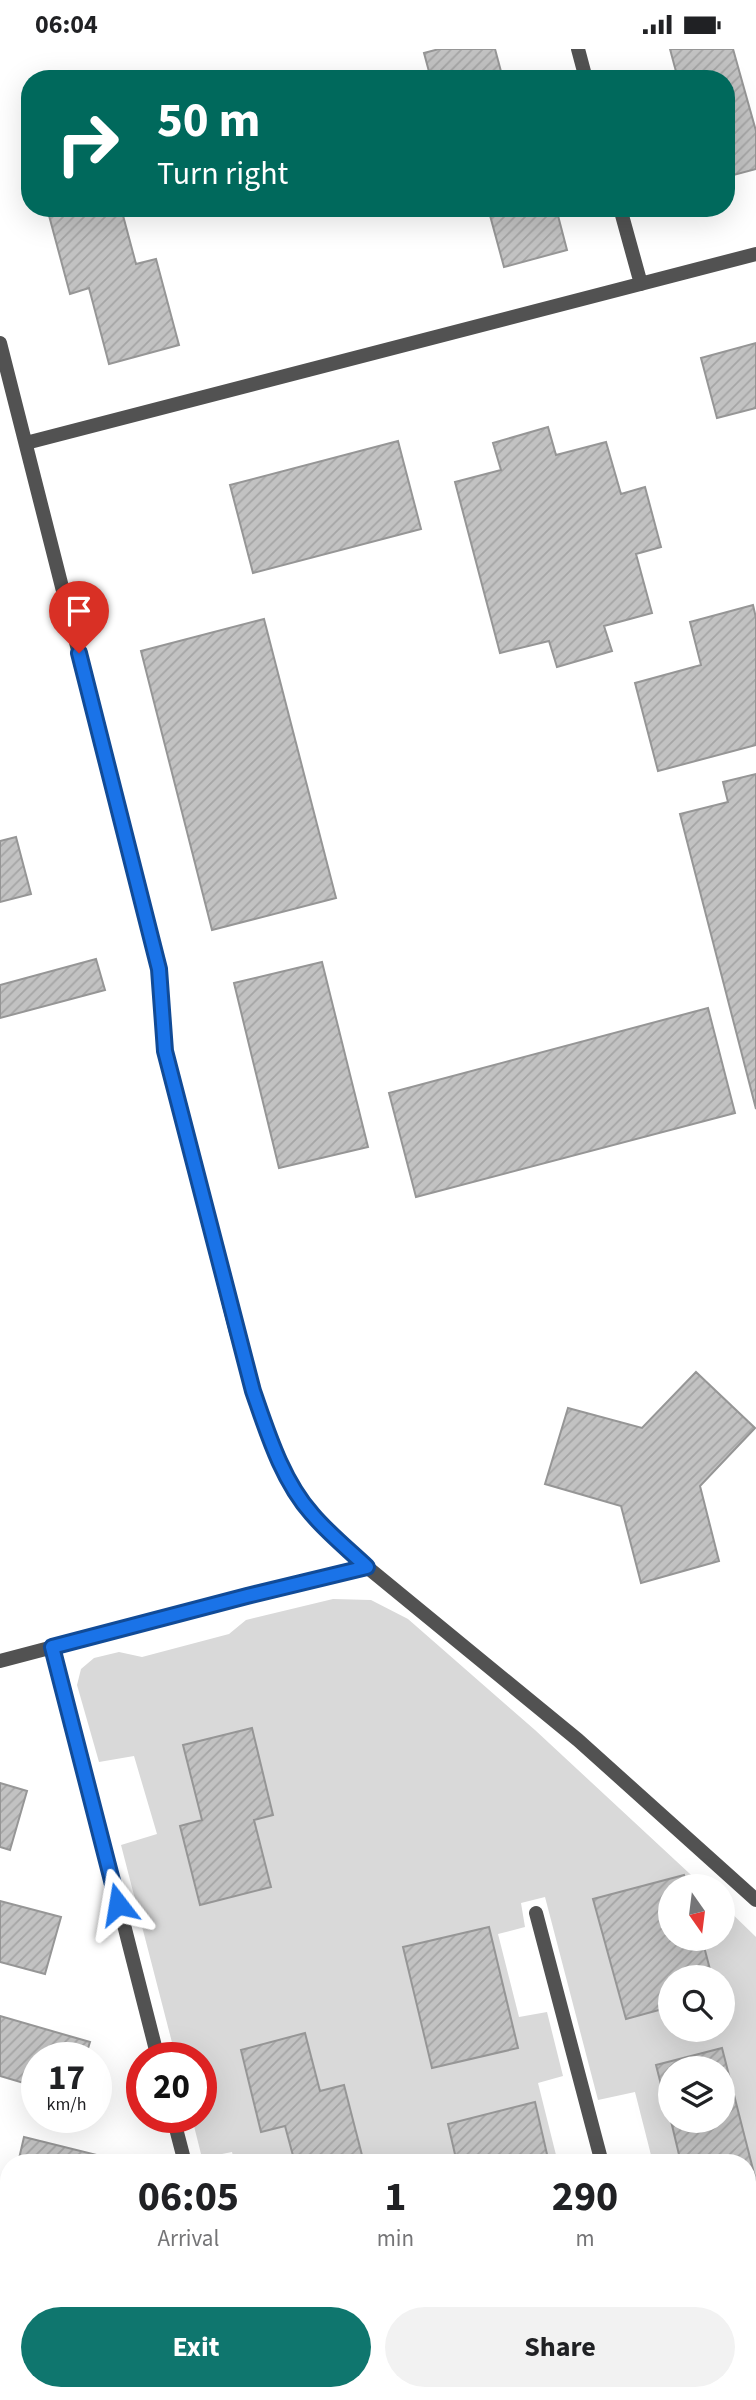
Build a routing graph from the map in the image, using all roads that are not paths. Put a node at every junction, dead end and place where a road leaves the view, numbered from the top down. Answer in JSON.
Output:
{"nodes":[{"id":1,"x":578,"y":49,"type":"edge"},
{"id":2,"x":584,"y":70,"type":"edge"},
{"id":3,"x":622,"y":217,"type":"edge"},
{"id":4,"x":756,"y":254,"type":"edge"},
{"id":5,"x":641,"y":284,"type":"junction"},
{"id":6,"x":0,"y":343,"type":"edge"},
{"id":7,"x":26,"y":443,"type":"junction"},
{"id":8,"x":367,"y":1567,"type":"junction"},
{"id":9,"x":52,"y":1647,"type":"junction"},
{"id":10,"x":0,"y":1661,"type":"edge"},
{"id":11,"x":756,"y":1900,"type":"edge"},
{"id":12,"x":536,"y":1913,"type":"dead end"},
{"id":13,"x":154,"y":2042,"type":"edge"},
{"id":14,"x":177,"y":2133,"type":"edge"},
{"id":15,"x":183,"y":2154,"type":"edge"},
{"id":16,"x":600,"y":2154,"type":"edge"}],
"edges":[{"from":1,"to":2,"type":"lane"},
{"from":3,"to":5,"type":"lane"},
{"from":4,"to":5,"type":"lane"},
{"from":5,"to":7,"type":"lane"},
{"from":6,"to":7,"type":"lane"},
{"from":7,"to":8,"type":"lane"},
{"from":8,"to":9,"type":"lane"},
{"from":8,"to":11,"type":"lane"},
{"from":9,"to":10,"type":"lane"},
{"from":9,"to":13,"type":"lane"},
{"from":12,"to":16,"type":"lane"},
{"from":14,"to":15,"type":"lane"}]}
